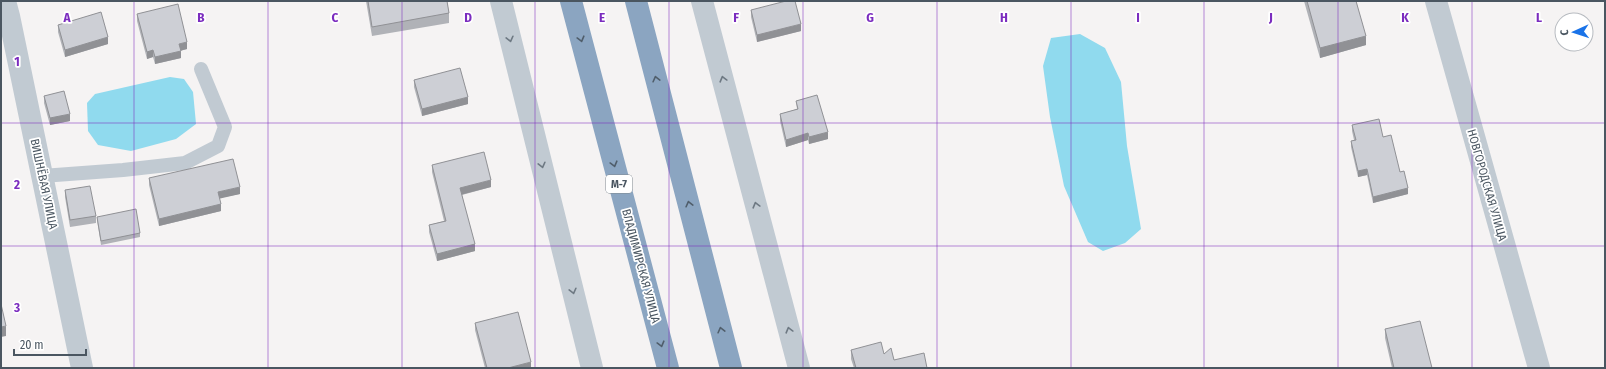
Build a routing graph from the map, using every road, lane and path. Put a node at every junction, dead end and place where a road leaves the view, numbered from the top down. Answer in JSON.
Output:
{"nodes":[{"id":1,"x":5,"y":1,"type":"edge"},
{"id":2,"x":500,"y":1,"type":"edge"},
{"id":3,"x":571,"y":1,"type":"edge"},
{"id":4,"x":636,"y":1,"type":"edge"},
{"id":5,"x":702,"y":1,"type":"edge"},
{"id":6,"x":1436,"y":1,"type":"edge"},
{"id":7,"x":201,"y":69,"type":"dead end"},
{"id":8,"x":42,"y":176,"type":"junction"},
{"id":9,"x":82,"y":368,"type":"edge"},
{"id":10,"x":592,"y":368,"type":"edge"},
{"id":11,"x":668,"y":368,"type":"edge"},
{"id":12,"x":731,"y":368,"type":"edge"},
{"id":13,"x":798,"y":368,"type":"edge"},
{"id":14,"x":1539,"y":368,"type":"edge"}],
"edges":[{"from":1,"to":8,"type":"street","name":"ВИШНЁВАЯ УЛИЦА"},
{"from":2,"to":10,"type":"street","one_way":true},
{"from":3,"to":11,"type":"highway","name":"ВЛАДИМИРСКАЯ УЛИЦА","number":"М-7","one_way":true},
{"from":12,"to":4,"type":"highway","one_way":true},
{"from":13,"to":5,"type":"street","one_way":true},
{"from":6,"to":14,"type":"street","name":"НОВГОРОДСКАЯ УЛИЦА"},
{"from":7,"to":8,"type":"lane"},
{"from":8,"to":9,"type":"street","name":"ВИШНЁВАЯ УЛИЦА"}]}
